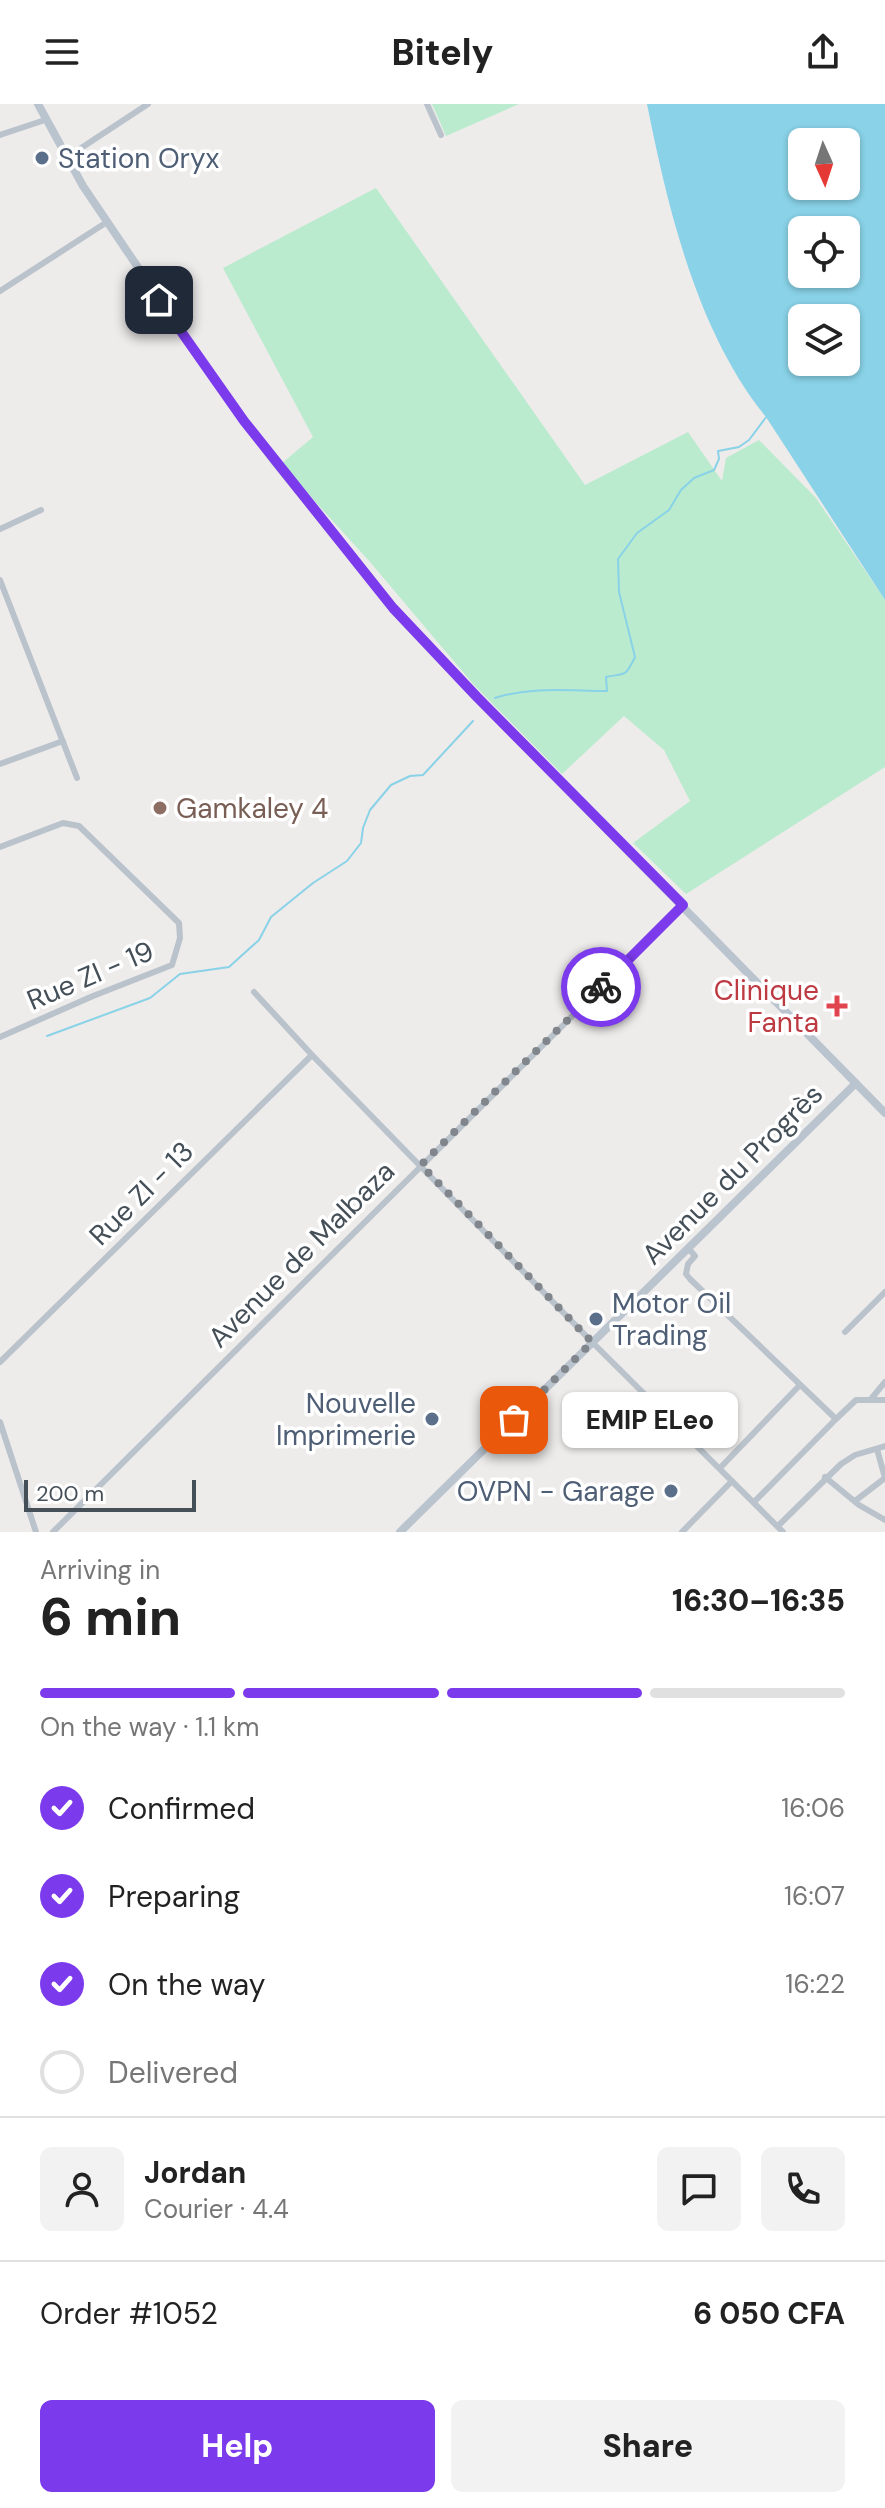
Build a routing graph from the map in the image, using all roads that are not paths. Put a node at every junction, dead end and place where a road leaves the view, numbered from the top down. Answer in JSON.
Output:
{"nodes":[{"id":1,"x":38,"y":104,"type":"edge"},
{"id":2,"x":148,"y":104,"type":"edge"},
{"id":3,"x":427,"y":104,"type":"edge"},
{"id":4,"x":45,"y":120,"type":"junction"},
{"id":5,"x":0,"y":135,"type":"edge"},
{"id":6,"x":441,"y":135,"type":"dead end"},
{"id":7,"x":66,"y":158,"type":"junction"},
{"id":8,"x":107,"y":222,"type":"junction"},
{"id":9,"x":0,"y":291,"type":"edge"},
{"id":10,"x":41,"y":510,"type":"dead end"},
{"id":11,"x":0,"y":529,"type":"edge"},
{"id":12,"x":0,"y":580,"type":"edge"},
{"id":13,"x":63,"y":741,"type":"junction"},
{"id":14,"x":0,"y":764,"type":"edge"},
{"id":15,"x":77,"y":778,"type":"dead end"},
{"id":16,"x":0,"y":847,"type":"edge"},
{"id":17,"x":683,"y":905,"type":"junction"},
{"id":18,"x":254,"y":992,"type":"dead end"},
{"id":19,"x":0,"y":1037,"type":"edge"},
{"id":20,"x":312,"y":1055,"type":"junction"},
{"id":21,"x":856,"y":1083,"type":"junction"},
{"id":22,"x":885,"y":1113,"type":"edge"},
{"id":23,"x":421,"y":1165,"type":"junction"},
{"id":24,"x":688,"y":1248,"type":"junction"},
{"id":25,"x":885,"y":1292,"type":"edge"},
{"id":26,"x":845,"y":1332,"type":"dead end"},
{"id":27,"x":592,"y":1342,"type":"junction"},
{"id":28,"x":0,"y":1362,"type":"edge"},
{"id":29,"x":885,"y":1382,"type":"edge"},
{"id":30,"x":799,"y":1386,"type":"junction"},
{"id":31,"x":871,"y":1399,"type":"junction"},
{"id":32,"x":885,"y":1400,"type":"edge"},
{"id":33,"x":836,"y":1419,"type":"junction"},
{"id":34,"x":0,"y":1422,"type":"edge"},
{"id":35,"x":885,"y":1446,"type":"edge"},
{"id":36,"x":877,"y":1449,"type":"junction"},
{"id":37,"x":720,"y":1468,"type":"junction"},
{"id":38,"x":825,"y":1477,"type":"junction"},
{"id":39,"x":732,"y":1481,"type":"junction"},
{"id":40,"x":855,"y":1501,"type":"junction"},
{"id":41,"x":754,"y":1502,"type":"junction"},
{"id":42,"x":885,"y":1520,"type":"edge"},
{"id":43,"x":781,"y":1529,"type":"edge"},
{"id":44,"x":36,"y":1532,"type":"edge"},
{"id":45,"x":53,"y":1532,"type":"edge"},
{"id":46,"x":400,"y":1532,"type":"edge"},
{"id":47,"x":682,"y":1532,"type":"edge"}],
"edges":[{"from":1,"to":4,"type":"main road"},
{"from":2,"to":7,"type":"street"},
{"from":3,"to":6,"type":"street"},
{"from":4,"to":5,"type":"street"},
{"from":4,"to":7,"type":"main road"},
{"from":7,"to":8,"type":"main road"},
{"from":8,"to":9,"type":"street"},
{"from":8,"to":17,"type":"main road"},
{"from":10,"to":11,"type":"street"},
{"from":12,"to":13,"type":"street"},
{"from":13,"to":14,"type":"street"},
{"from":13,"to":15,"type":"street"},
{"from":16,"to":19,"type":"street","name":"Rue ZI - 19"},
{"from":17,"to":21,"type":"main road"},
{"from":17,"to":23,"type":"street","name":"Avenue de Malbaza"},
{"from":18,"to":20,"type":"street"},
{"from":20,"to":23,"type":"street"},
{"from":20,"to":28,"type":"street","name":"Rue ZI - 13"},
{"from":21,"to":22,"type":"main road"},
{"from":21,"to":24,"type":"main road","name":"Avenue du Progrès"},
{"from":23,"to":27,"type":"street"},
{"from":23,"to":45,"type":"street","name":"Avenue de Malbaza"},
{"from":24,"to":27,"type":"main road","name":"Avenue du Progrès"},
{"from":24,"to":30,"type":"street"},
{"from":25,"to":26,"type":"street"},
{"from":27,"to":37,"type":"street"},
{"from":27,"to":46,"type":"main road","name":"Avenue du Progrès"},
{"from":29,"to":31,"type":"street"},
{"from":30,"to":33,"type":"street"},
{"from":30,"to":37,"type":"street"},
{"from":31,"to":32,"type":"street"},
{"from":31,"to":33,"type":"street"},
{"from":33,"to":41,"type":"street"},
{"from":34,"to":44,"type":"street"},
{"from":35,"to":36,"type":"street"},
{"from":36,"to":38,"type":"street"},
{"from":36,"to":40,"type":"street"},
{"from":37,"to":39,"type":"street"},
{"from":38,"to":40,"type":"street"},
{"from":38,"to":43,"type":"street"},
{"from":39,"to":41,"type":"street"},
{"from":39,"to":47,"type":"street"},
{"from":40,"to":42,"type":"street"},
{"from":41,"to":43,"type":"street"}]}
